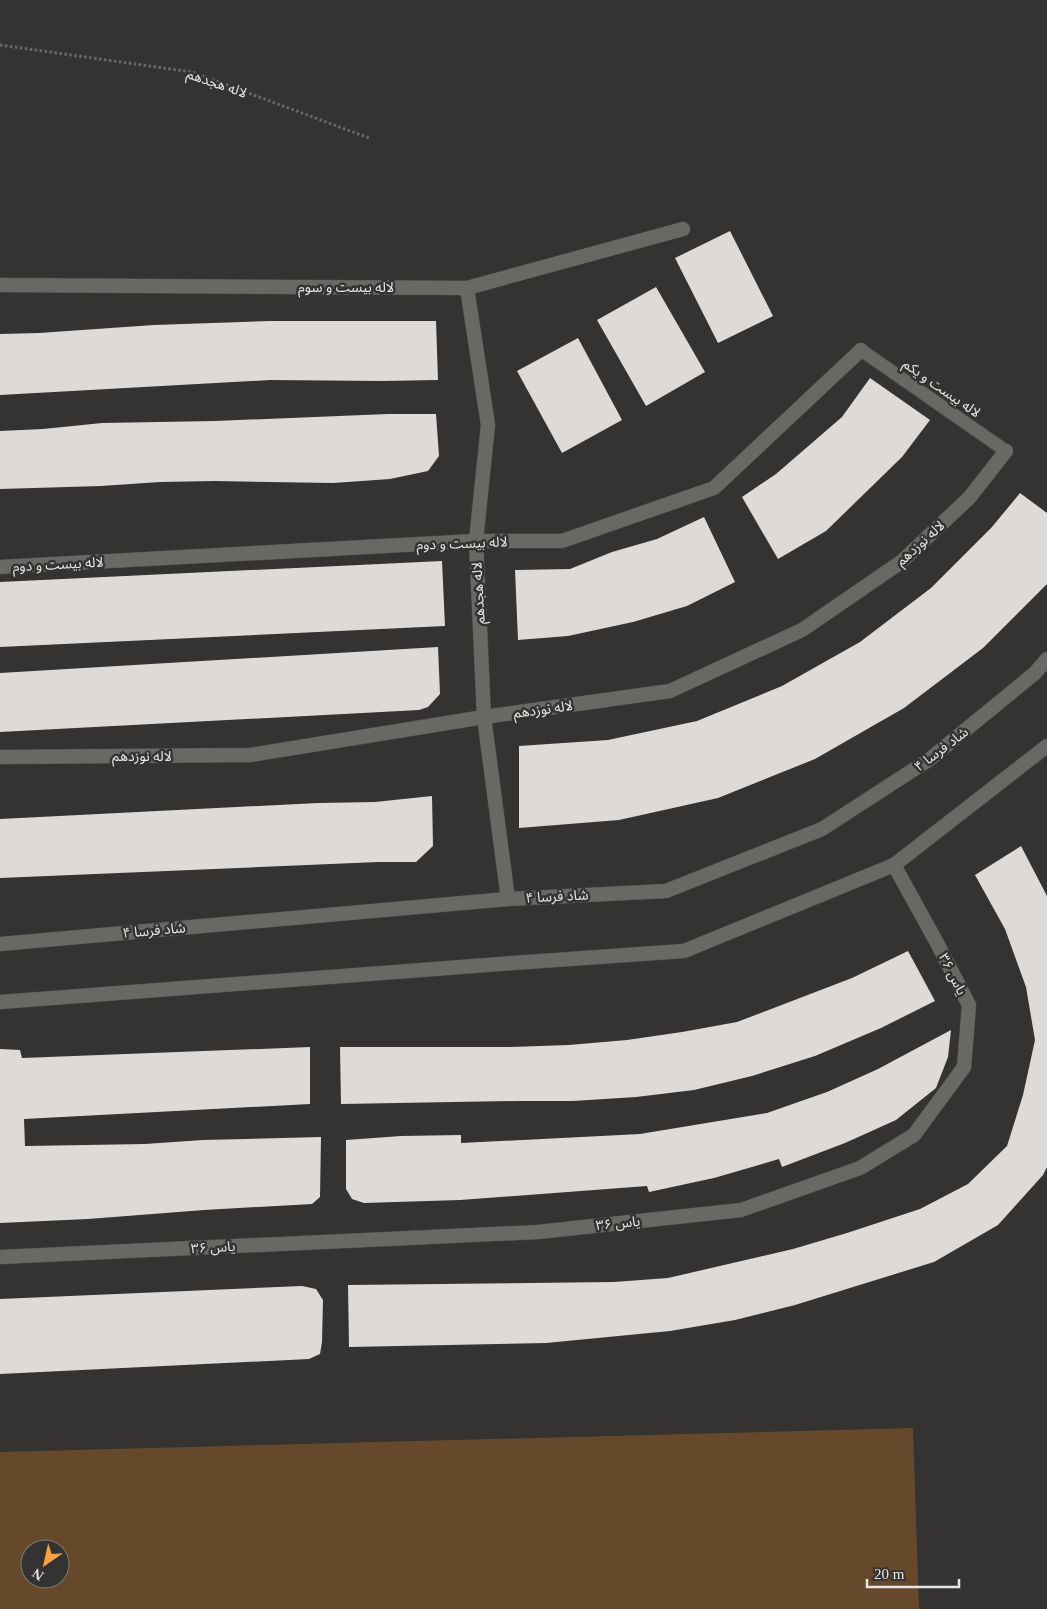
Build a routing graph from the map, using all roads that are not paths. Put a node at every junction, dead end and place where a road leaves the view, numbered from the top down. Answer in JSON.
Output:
{"nodes":[{"id":1,"x":683,"y":229,"type":"dead end"},
{"id":2,"x":0,"y":285,"type":"edge"},
{"id":3,"x":467,"y":288,"type":"junction"},
{"id":4,"x":861,"y":350,"type":"joint"},
{"id":5,"x":1006,"y":451,"type":"joint"},
{"id":6,"x":476,"y":541,"type":"junction"},
{"id":7,"x":0,"y":567,"type":"edge"},
{"id":8,"x":1047,"y":659,"type":"edge"},
{"id":9,"x":484,"y":717,"type":"junction"},
{"id":10,"x":1047,"y":746,"type":"edge"},
{"id":11,"x":0,"y":757,"type":"edge"},
{"id":12,"x":894,"y":866,"type":"junction"},
{"id":13,"x":508,"y":899,"type":"junction"},
{"id":14,"x":0,"y":944,"type":"edge"},
{"id":15,"x":0,"y":1002,"type":"edge"},
{"id":16,"x":0,"y":1257,"type":"edge"}],
"edges":[{"from":1,"to":3,"type":"street","name":"لاله بیست و سوم"},
{"from":2,"to":3,"type":"street","name":"لاله بیست و سوم"},
{"from":3,"to":6,"type":"street","name":"لاله هجدهم"},
{"from":4,"to":5,"type":"lane","name":"لاله بیست و یکم"},
{"from":4,"to":6,"type":"street","name":"لاله بیست و دوم"},
{"from":5,"to":9,"type":"street","name":"لاله نوزدهم"},
{"from":6,"to":7,"type":"street","name":"لاله بیست و دوم"},
{"from":6,"to":9,"type":"street","name":"لاله هجدهم"},
{"from":8,"to":13,"type":"street","name":"شاد فرسا ۴"},
{"from":9,"to":11,"type":"street","name":"لاله نوزدهم"},
{"from":9,"to":13,"type":"street","name":"لاله هجدهم"},
{"from":10,"to":12,"type":"street"},
{"from":12,"to":15,"type":"street"},
{"from":12,"to":16,"type":"street","name":"یاس ۳۶"},
{"from":13,"to":14,"type":"street","name":"شاد فرسا ۴"}]}
